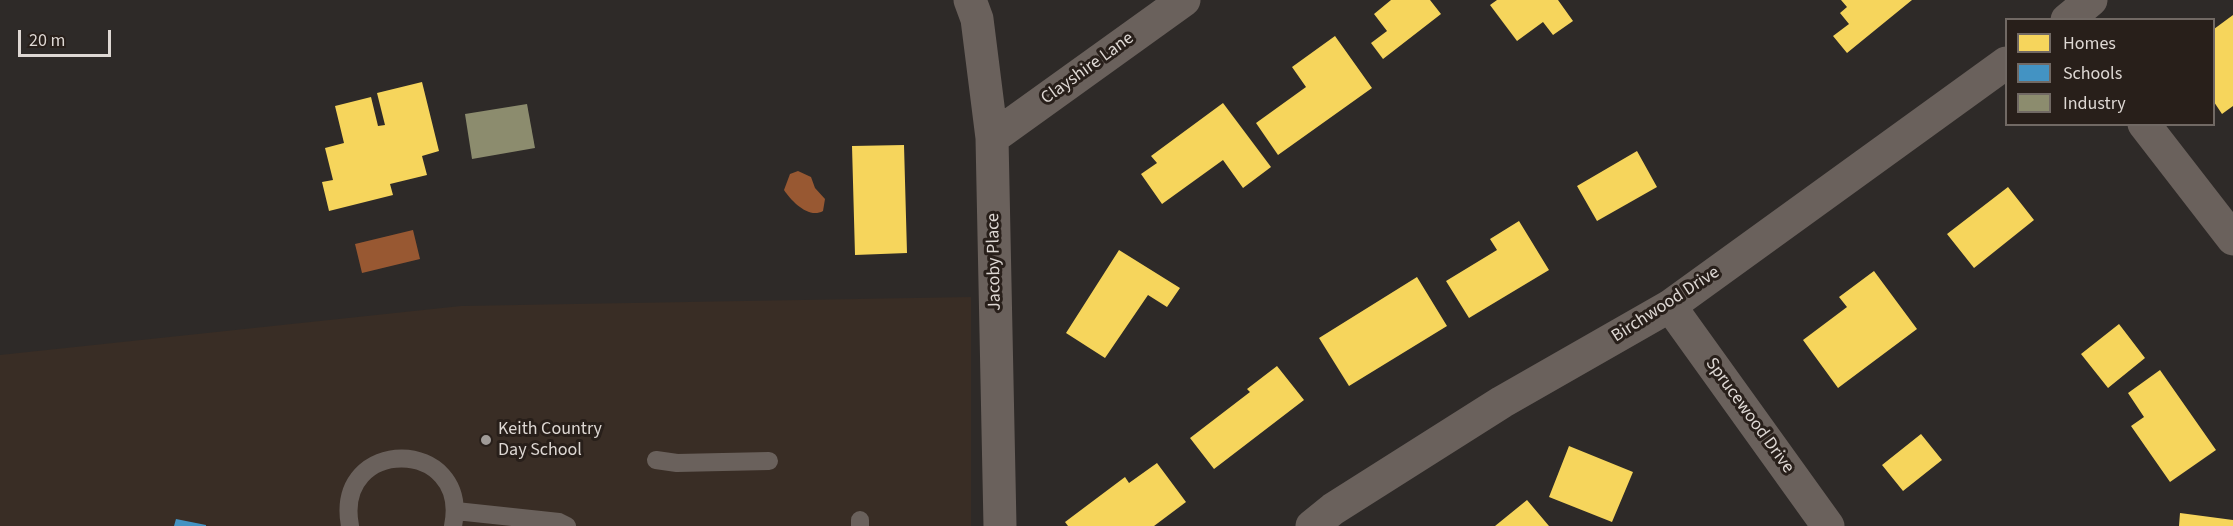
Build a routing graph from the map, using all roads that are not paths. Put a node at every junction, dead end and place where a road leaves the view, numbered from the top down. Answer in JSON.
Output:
{"nodes":[{"id":1,"x":970,"y":0,"type":"edge"},
{"id":2,"x":1184,"y":0,"type":"edge"},
{"id":3,"x":2091,"y":0,"type":"edge"},
{"id":4,"x":2069,"y":18,"type":"edge"},
{"id":5,"x":2005,"y":64,"type":"edge"},
{"id":6,"x":2146,"y":126,"type":"edge"},
{"id":7,"x":992,"y":138,"type":"junction"},
{"id":8,"x":2233,"y":239,"type":"edge"},
{"id":9,"x":1670,"y":306,"type":"junction"},
{"id":10,"x":656,"y":460,"type":"dead end"},
{"id":11,"x":769,"y":461,"type":"dead end"},
{"id":12,"x":454,"y":519,"type":"edge"},
{"id":13,"x":350,"y":526,"type":"edge"},
{"id":14,"x":567,"y":526,"type":"edge"},
{"id":15,"x":1000,"y":526,"type":"edge"},
{"id":16,"x":1312,"y":526,"type":"edge"},
{"id":17,"x":1828,"y":526,"type":"edge"}],
"edges":[{"from":1,"to":7,"type":"street","name":"Jacoby Place"},
{"from":2,"to":7,"type":"street","name":"Clayshire Lane"},
{"from":3,"to":4,"type":"street"},
{"from":5,"to":9,"type":"street","name":"Birchwood Drive"},
{"from":6,"to":8,"type":"street"},
{"from":7,"to":15,"type":"street","name":"Jacoby Place"},
{"from":9,"to":16,"type":"street","name":"Birchwood Drive"},
{"from":9,"to":17,"type":"street","name":"Sprucewood Drive"},
{"from":10,"to":11,"type":"lane"},
{"from":12,"to":13,"type":"lane"},
{"from":12,"to":14,"type":"lane"}]}
